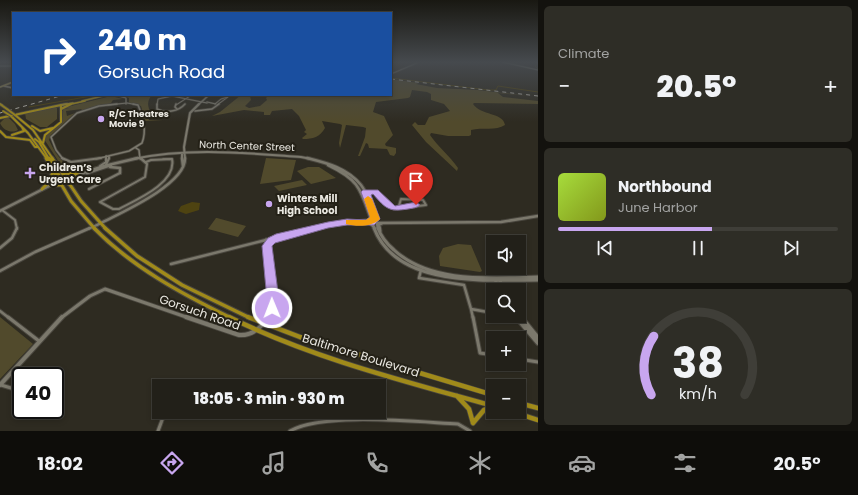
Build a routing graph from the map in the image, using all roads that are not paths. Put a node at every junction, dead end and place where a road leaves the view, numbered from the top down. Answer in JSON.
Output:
{"nodes":[{"id":1,"x":12,"y":82,"type":"edge"},
{"id":2,"x":12,"y":82,"type":"edge"},
{"id":3,"x":4,"y":86,"type":"junction"},
{"id":4,"x":0,"y":87,"type":"edge"},
{"id":5,"x":12,"y":88,"type":"edge"},
{"id":6,"x":102,"y":96,"type":"edge"},
{"id":7,"x":119,"y":96,"type":"edge"},
{"id":8,"x":190,"y":96,"type":"dead end"},
{"id":9,"x":208,"y":96,"type":"edge"},
{"id":10,"x":184,"y":99,"type":"junction"},
{"id":11,"x":85,"y":101,"type":"junction"},
{"id":12,"x":201,"y":102,"type":"junction"},
{"id":13,"x":178,"y":103,"type":"junction"},
{"id":14,"x":0,"y":104,"type":"edge"},
{"id":15,"x":126,"y":104,"type":"junction"},
{"id":16,"x":215,"y":104,"type":"junction"},
{"id":17,"x":219,"y":104,"type":"junction"},
{"id":18,"x":60,"y":105,"type":"junction"},
{"id":19,"x":0,"y":109,"type":"edge"},
{"id":20,"x":60,"y":109,"type":"junction"},
{"id":21,"x":177,"y":109,"type":"junction"},
{"id":22,"x":195,"y":110,"type":"dead end"},
{"id":23,"x":28,"y":111,"type":"junction"},
{"id":24,"x":0,"y":118,"type":"edge"},
{"id":25,"x":16,"y":120,"type":"junction"},
{"id":26,"x":25,"y":122,"type":"junction"},
{"id":27,"x":0,"y":130,"type":"edge"},
{"id":28,"x":32,"y":136,"type":"junction"},
{"id":29,"x":43,"y":143,"type":"junction"},
{"id":30,"x":39,"y":147,"type":"junction"},
{"id":31,"x":136,"y":148,"type":"junction"},
{"id":32,"x":184,"y":153,"type":"junction"},
{"id":33,"x":106,"y":156,"type":"junction"},
{"id":34,"x":109,"y":156,"type":"junction"},
{"id":35,"x":140,"y":158,"type":"junction"},
{"id":36,"x":147,"y":163,"type":"junction"},
{"id":37,"x":106,"y":166,"type":"junction"},
{"id":38,"x":99,"y":167,"type":"junction"},
{"id":39,"x":54,"y":172,"type":"junction"},
{"id":40,"x":62,"y":173,"type":"junction"},
{"id":41,"x":120,"y":173,"type":"joint"},
{"id":42,"x":78,"y":175,"type":"junction"},
{"id":43,"x":66,"y":178,"type":"junction"},
{"id":44,"x":59,"y":181,"type":"junction"},
{"id":45,"x":69,"y":184,"type":"junction"},
{"id":46,"x":50,"y":185,"type":"junction"},
{"id":47,"x":62,"y":185,"type":"junction"},
{"id":48,"x":89,"y":188,"type":"dead end"},
{"id":49,"x":42,"y":189,"type":"junction"},
{"id":50,"x":150,"y":191,"type":"junction"},
{"id":51,"x":362,"y":192,"type":"junction"},
{"id":52,"x":366,"y":192,"type":"junction"},
{"id":53,"x":147,"y":193,"type":"junction"},
{"id":54,"x":155,"y":194,"type":"junction"},
{"id":55,"x":398,"y":209,"type":"junction"},
{"id":56,"x":1,"y":210,"type":"edge"},
{"id":57,"x":538,"y":216,"type":"edge"},
{"id":58,"x":371,"y":221,"type":"junction"},
{"id":59,"x":376,"y":221,"type":"junction"},
{"id":60,"x":347,"y":222,"type":"junction"},
{"id":61,"x":358,"y":222,"type":"junction"},
{"id":62,"x":390,"y":222,"type":"junction"},
{"id":63,"x":396,"y":222,"type":"junction"},
{"id":64,"x":97,"y":225,"type":"junction"},
{"id":65,"x":376,"y":233,"type":"junction"},
{"id":66,"x":381,"y":236,"type":"junction"},
{"id":67,"x":276,"y":238,"type":"junction"},
{"id":68,"x":266,"y":240,"type":"junction"},
{"id":69,"x":267,"y":246,"type":"junction"},
{"id":70,"x":0,"y":248,"type":"edge"},
{"id":71,"x":171,"y":264,"type":"dead end"},
{"id":72,"x":422,"y":269,"type":"junction"},
{"id":73,"x":0,"y":271,"type":"edge"},
{"id":74,"x":496,"y":278,"type":"junction"},
{"id":75,"x":538,"y":278,"type":"edge"},
{"id":76,"x":498,"y":283,"type":"edge"},
{"id":77,"x":499,"y":283,"type":"edge"},
{"id":78,"x":471,"y":309,"type":"junction"},
{"id":79,"x":0,"y":311,"type":"edge"},
{"id":80,"x":486,"y":312,"type":"edge"},
{"id":81,"x":263,"y":323,"type":"junction"},
{"id":82,"x":522,"y":323,"type":"edge"},
{"id":83,"x":523,"y":323,"type":"edge"},
{"id":84,"x":256,"y":329,"type":"junction"},
{"id":85,"x":538,"y":338,"type":"edge"},
{"id":86,"x":40,"y":341,"type":"junction"},
{"id":87,"x":538,"y":344,"type":"edge"},
{"id":88,"x":486,"y":354,"type":"edge"},
{"id":89,"x":526,"y":360,"type":"edge"},
{"id":90,"x":538,"y":362,"type":"edge"},
{"id":91,"x":0,"y":385,"type":"edge"},
{"id":92,"x":12,"y":388,"type":"edge"},
{"id":93,"x":486,"y":393,"type":"edge"},
{"id":94,"x":456,"y":396,"type":"junction"},
{"id":95,"x":486,"y":405,"type":"edge"},
{"id":96,"x":526,"y":405,"type":"edge"},
{"id":97,"x":538,"y":408,"type":"edge"},
{"id":98,"x":486,"y":410,"type":"edge"},
{"id":99,"x":526,"y":416,"type":"edge"},
{"id":100,"x":162,"y":419,"type":"edge"},
{"id":101,"x":538,"y":420,"type":"edge"},
{"id":102,"x":473,"y":423,"type":"junction"},
{"id":103,"x":470,"y":430,"type":"edge"},
{"id":104,"x":158,"y":431,"type":"edge"},
{"id":105,"x":290,"y":431,"type":"edge"}],
"edges":[{"from":1,"to":3,"type":"main road"},
{"from":2,"to":4,"type":"main road"},
{"from":3,"to":4,"type":"main road"},
{"from":3,"to":5,"type":"street"},
{"from":6,"to":11,"type":"main road"},
{"from":7,"to":15,"type":"street"},
{"from":8,"to":10,"type":"street"},
{"from":9,"to":12,"type":"street"},
{"from":10,"to":12,"type":"street"},
{"from":10,"to":13,"type":"street"},
{"from":10,"to":21,"type":"street"},
{"from":11,"to":18,"type":"main road"},
{"from":11,"to":20,"type":"highway"},
{"from":12,"to":16,"type":"street"},
{"from":12,"to":32,"type":"street"},
{"from":13,"to":21,"type":"street"},
{"from":13,"to":21,"type":"street"},
{"from":14,"to":26,"type":"highway","name":"Baltimore Boulevard","bridge":true},
{"from":15,"to":31,"type":"street"},
{"from":15,"to":33,"type":"street"},
{"from":16,"to":17,"type":"street"},
{"from":16,"to":17,"type":"street"},
{"from":17,"to":22,"type":"street"},
{"from":18,"to":20,"type":"highway"},
{"from":18,"to":23,"type":"highway"},
{"from":19,"to":25,"type":"highway","name":"Baltimore Boulevard","bridge":true},
{"from":20,"to":23,"type":"highway"},
{"from":20,"to":26,"type":"highway"},
{"from":20,"to":29,"type":"highway"},
{"from":23,"to":24,"type":"highway"},
{"from":25,"to":27,"type":"highway"},
{"from":25,"to":28,"type":"highway","name":"Baltimore Boulevard"},
{"from":26,"to":29,"type":"highway","name":"Baltimore Boulevard"},
{"from":27,"to":30,"type":"highway"},
{"from":28,"to":30,"type":"highway","name":"Baltimore Boulevard"},
{"from":28,"to":43,"type":"highway"},
{"from":29,"to":40,"type":"highway","name":"Baltimore Boulevard"},
{"from":30,"to":39,"type":"highway","name":"Baltimore Boulevard"},
{"from":31,"to":34,"type":"street"},
{"from":31,"to":35,"type":"street"},
{"from":32,"to":35,"type":"street","name":"North Center Street"},
{"from":32,"to":51,"type":"street","name":"North Center Street"},
{"from":32,"to":52,"type":"street","name":"North Center Street"},
{"from":32,"to":54,"type":"street"},
{"from":33,"to":34,"type":"street"},
{"from":33,"to":38,"type":"street"},
{"from":34,"to":37,"type":"street"},
{"from":35,"to":36,"type":"street"},
{"from":35,"to":37,"type":"street","name":"North Center Street"},
{"from":36,"to":50,"type":"street"},
{"from":36,"to":53,"type":"street"},
{"from":37,"to":38,"type":"street","name":"North Center Street"},
{"from":37,"to":41,"type":"street"},
{"from":37,"to":42,"type":"street","name":"North Center Street"},
{"from":38,"to":42,"type":"street","name":"North Center Street"},
{"from":39,"to":44,"type":"highway","name":"Baltimore Boulevard"},
{"from":39,"to":49,"type":"highway"},
{"from":40,"to":42,"type":"highway"},
{"from":40,"to":43,"type":"highway","name":"Baltimore Boulevard"},
{"from":41,"to":48,"type":"street"},
{"from":42,"to":43,"type":"street","name":"North Center Street"},
{"from":42,"to":45,"type":"highway"},
{"from":43,"to":44,"type":"street","name":"North Center Street"},
{"from":43,"to":45,"type":"highway","name":"Baltimore Boulevard"},
{"from":44,"to":46,"type":"street","name":"North Center Street"},
{"from":44,"to":47,"type":"highway","name":"Baltimore Boulevard"},
{"from":45,"to":64,"type":"highway","name":"Baltimore Boulevard"},
{"from":46,"to":47,"type":"highway"},
{"from":46,"to":49,"type":"street","name":"North Center Street"},
{"from":47,"to":64,"type":"highway","name":"Baltimore Boulevard"},
{"from":49,"to":56,"type":"street","name":"North Center Street"},
{"from":50,"to":53,"type":"street"},
{"from":50,"to":54,"type":"street"},
{"from":51,"to":52,"type":"street"},
{"from":51,"to":58,"type":"street","name":"North Center Street"},
{"from":52,"to":55,"type":"street"},
{"from":52,"to":59,"type":"street","name":"North Center Street"},
{"from":53,"to":54,"type":"street"},
{"from":54,"to":64,"type":"street"},
{"from":55,"to":55,"type":"street"},
{"from":56,"to":70,"type":"street"},
{"from":57,"to":63,"type":"street"},
{"from":58,"to":59,"type":"street"},
{"from":58,"to":60,"type":"street"},
{"from":58,"to":61,"type":"street"},
{"from":58,"to":65,"type":"street","name":"North Center Street"},
{"from":59,"to":62,"type":"street"},
{"from":59,"to":63,"type":"street"},
{"from":59,"to":66,"type":"street","name":"North Center Street"},
{"from":60,"to":61,"type":"street"},
{"from":60,"to":67,"type":"street"},
{"from":61,"to":65,"type":"street"},
{"from":62,"to":63,"type":"street"},
{"from":62,"to":66,"type":"street"},
{"from":64,"to":73,"type":"street"},
{"from":64,"to":81,"type":"highway","name":"Baltimore Boulevard"},
{"from":64,"to":84,"type":"highway","name":"Baltimore Boulevard"},
{"from":65,"to":72,"type":"street","name":"North Center Street"},
{"from":66,"to":72,"type":"street","name":"North Center Street"},
{"from":67,"to":68,"type":"street"},
{"from":67,"to":69,"type":"street"},
{"from":68,"to":69,"type":"street","name":"Gorsuch Road"},
{"from":68,"to":71,"type":"street"},
{"from":69,"to":81,"type":"street","name":"Gorsuch Road"},
{"from":72,"to":74,"type":"street","name":"North Center Street"},
{"from":72,"to":78,"type":"street"},
{"from":74,"to":75,"type":"street","name":"North Center Street"},
{"from":74,"to":76,"type":"street"},
{"from":74,"to":77,"type":"street"},
{"from":78,"to":80,"type":"street"},
{"from":78,"to":88,"type":"street"},
{"from":79,"to":86,"type":"street"},
{"from":81,"to":84,"type":"street","name":"Gorsuch Road"},
{"from":81,"to":93,"type":"highway","name":"Baltimore Boulevard"},
{"from":82,"to":87,"type":"street"},
{"from":83,"to":85,"type":"street"},
{"from":84,"to":86,"type":"street","name":"Gorsuch Road"},
{"from":84,"to":94,"type":"highway","name":"Baltimore Boulevard"},
{"from":86,"to":91,"type":"street"},
{"from":89,"to":90,"type":"street"},
{"from":91,"to":92,"type":"street"},
{"from":94,"to":95,"type":"highway","name":"Baltimore Boulevard"},
{"from":94,"to":102,"type":"highway"},
{"from":96,"to":97,"type":"highway"},
{"from":98,"to":102,"type":"highway"},
{"from":99,"to":101,"type":"highway"},
{"from":100,"to":104,"type":"street"},
{"from":102,"to":103,"type":"street"},
{"from":103,"to":105,"type":"street"}]}
